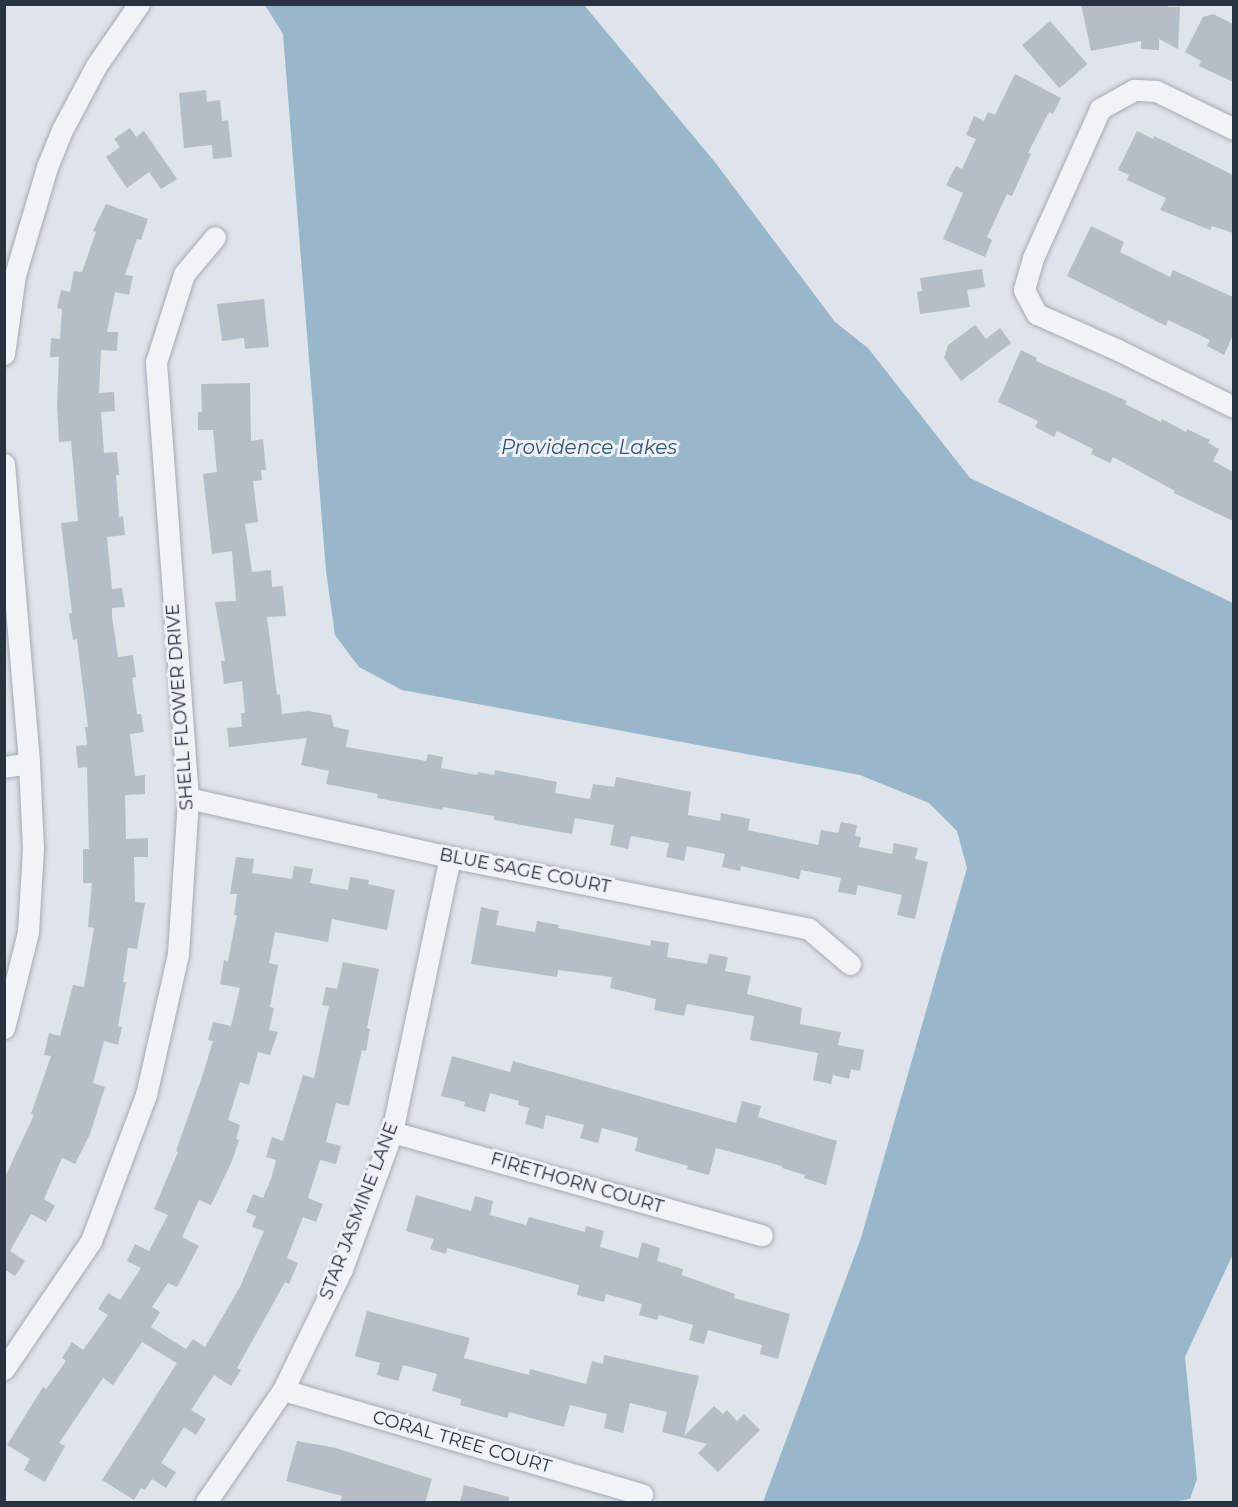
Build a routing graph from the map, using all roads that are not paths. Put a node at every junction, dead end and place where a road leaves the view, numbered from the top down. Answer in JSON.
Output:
{"nodes":[{"id":1,"x":139,"y":4,"type":"edge"},
{"id":2,"x":1233,"y":129,"type":"edge"},
{"id":3,"x":215,"y":237,"type":"dead end"},
{"id":4,"x":10,"y":274,"type":"edge"},
{"id":5,"x":4,"y":354,"type":"edge"},
{"id":6,"x":1233,"y":406,"type":"edge"},
{"id":7,"x":4,"y":464,"type":"edge"},
{"id":8,"x":29,"y":763,"type":"junction"},
{"id":9,"x":4,"y":767,"type":"edge"},
{"id":10,"x":188,"y":798,"type":"junction"},
{"id":11,"x":450,"y":857,"type":"junction"},
{"id":12,"x":850,"y":964,"type":"dead end"},
{"id":13,"x":4,"y":1028,"type":"edge"},
{"id":14,"x":392,"y":1132,"type":"junction"},
{"id":15,"x":762,"y":1235,"type":"dead end"},
{"id":16,"x":4,"y":1369,"type":"edge"},
{"id":17,"x":283,"y":1390,"type":"junction"},
{"id":18,"x":642,"y":1494,"type":"dead end"},
{"id":19,"x":206,"y":1503,"type":"edge"}],
"edges":[{"from":1,"to":4,"type":"street"},
{"from":2,"to":6,"type":"street"},
{"from":3,"to":10,"type":"street","name":"SHELL FLOWER DRIVE"},
{"from":4,"to":5,"type":"street"},
{"from":7,"to":8,"type":"street"},
{"from":8,"to":9,"type":"street"},
{"from":8,"to":13,"type":"street"},
{"from":10,"to":11,"type":"street","name":"BLUE SAGE COURT"},
{"from":10,"to":16,"type":"street","name":"SHELL FLOWER DRIVE"},
{"from":11,"to":12,"type":"street","name":"BLUE SAGE COURT"},
{"from":11,"to":14,"type":"street","name":"STAR JASMINE LANE"},
{"from":14,"to":15,"type":"street","name":"FIRETHORN COURT"},
{"from":14,"to":17,"type":"street","name":"STAR JASMINE LANE"},
{"from":17,"to":18,"type":"street","name":"CORAL TREE COURT"},
{"from":17,"to":19,"type":"street","name":"STAR JASMINE LANE"}]}
